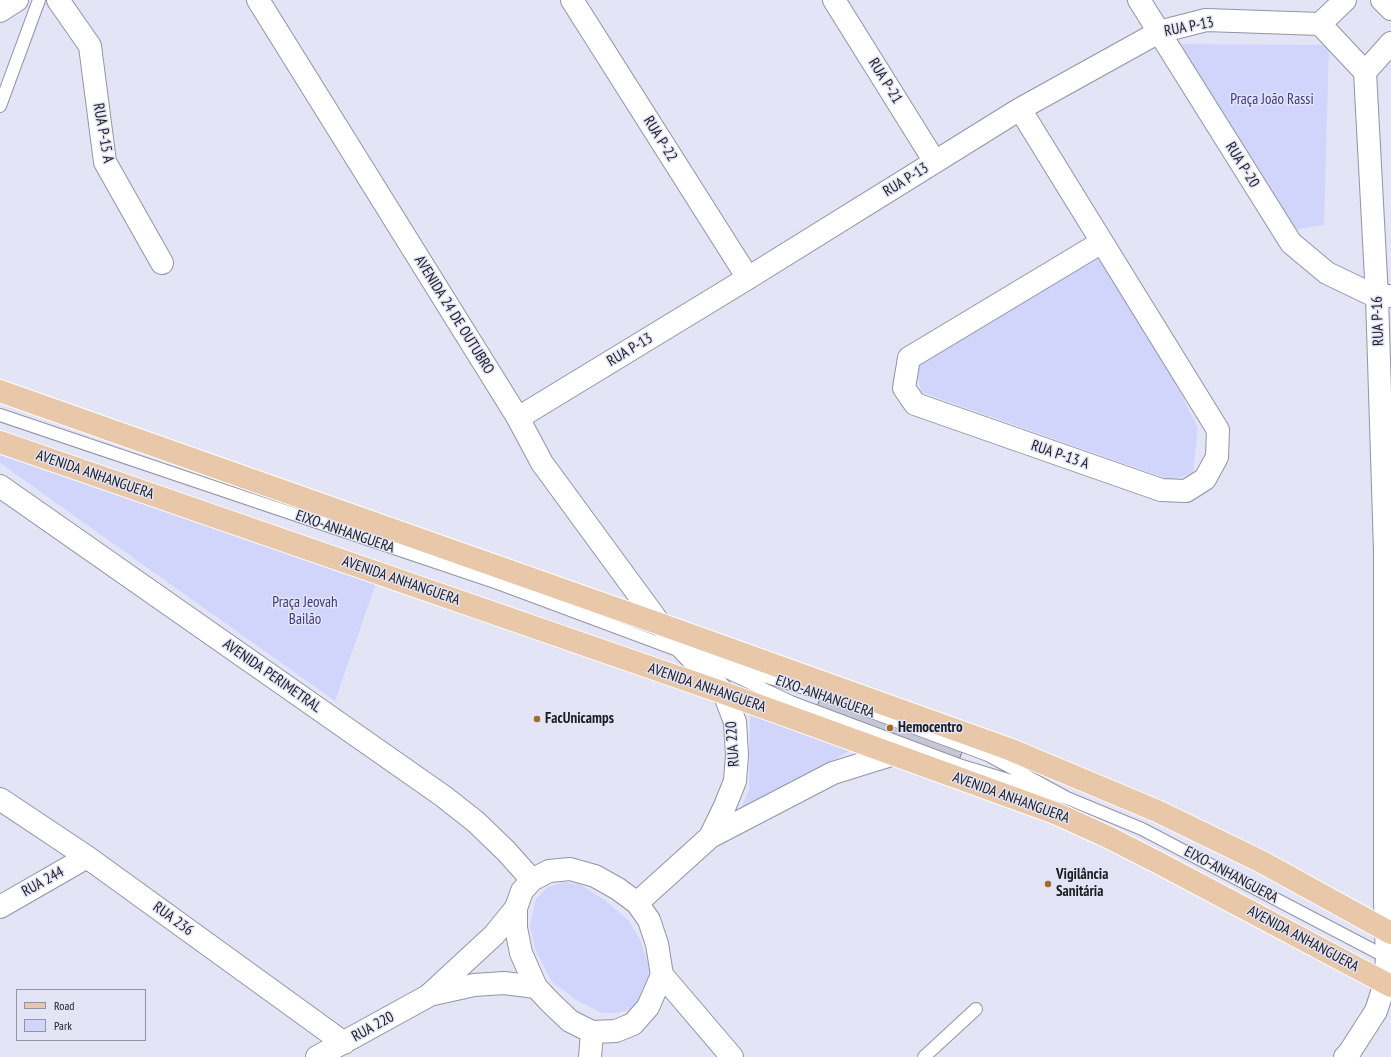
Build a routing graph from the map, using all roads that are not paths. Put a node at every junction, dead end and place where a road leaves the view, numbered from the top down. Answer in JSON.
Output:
{"nodes":[{"id":1,"x":18,"y":0,"type":"edge"},
{"id":2,"x":39,"y":0,"type":"edge"},
{"id":3,"x":58,"y":0,"type":"edge"},
{"id":4,"x":258,"y":0,"type":"edge"},
{"id":5,"x":572,"y":0,"type":"edge"},
{"id":6,"x":834,"y":0,"type":"edge"},
{"id":7,"x":1139,"y":0,"type":"edge"},
{"id":8,"x":1345,"y":0,"type":"edge"},
{"id":9,"x":1382,"y":0,"type":"edge"},
{"id":10,"x":1391,"y":9,"type":"edge"},
{"id":11,"x":0,"y":12,"type":"edge"},
{"id":12,"x":1320,"y":24,"type":"junction"},
{"id":13,"x":1159,"y":32,"type":"junction"},
{"id":14,"x":1391,"y":43,"type":"edge"},
{"id":15,"x":1365,"y":72,"type":"junction"},
{"id":16,"x":0,"y":106,"type":"edge"},
{"id":17,"x":1020,"y":109,"type":"junction"},
{"id":18,"x":935,"y":162,"type":"junction"},
{"id":19,"x":1102,"y":242,"type":"junction"},
{"id":20,"x":162,"y":263,"type":"dead end"},
{"id":21,"x":748,"y":278,"type":"junction"},
{"id":22,"x":1384,"y":297,"type":"edge"},
{"id":23,"x":0,"y":391,"type":"edge"},
{"id":24,"x":0,"y":415,"type":"edge"},
{"id":25,"x":518,"y":418,"type":"junction"},
{"id":26,"x":0,"y":442,"type":"edge"},
{"id":27,"x":0,"y":486,"type":"edge"},
{"id":28,"x":1388,"y":551,"type":"edge"},
{"id":29,"x":660,"y":624,"type":"junction"},
{"id":30,"x":689,"y":654,"type":"junction"},
{"id":31,"x":724,"y":693,"type":"junction"},
{"id":32,"x":1388,"y":711,"type":"edge"},
{"id":33,"x":890,"y":754,"type":"junction"},
{"id":34,"x":0,"y":798,"type":"edge"},
{"id":35,"x":1067,"y":798,"type":"junction"},
{"id":36,"x":710,"y":837,"type":"junction"},
{"id":37,"x":87,"y":858,"type":"junction"},
{"id":38,"x":532,"y":880,"type":"junction"},
{"id":39,"x":637,"y":903,"type":"junction"},
{"id":40,"x":0,"y":907,"type":"edge"},
{"id":41,"x":516,"y":908,"type":"junction"},
{"id":42,"x":1389,"y":931,"type":"edge"},
{"id":43,"x":1389,"y":959,"type":"edge"},
{"id":44,"x":662,"y":975,"type":"junction"},
{"id":45,"x":1388,"y":984,"type":"edge"},
{"id":46,"x":536,"y":986,"type":"junction"},
{"id":47,"x":428,"y":996,"type":"junction"},
{"id":48,"x":976,"y":1009,"type":"dead end"},
{"id":49,"x":592,"y":1032,"type":"junction"},
{"id":50,"x":344,"y":1042,"type":"junction"},
{"id":51,"x":317,"y":1057,"type":"edge"},
{"id":52,"x":590,"y":1057,"type":"edge"},
{"id":53,"x":732,"y":1057,"type":"edge"},
{"id":54,"x":924,"y":1057,"type":"edge"},
{"id":55,"x":1345,"y":1057,"type":"edge"}],
"edges":[{"from":1,"to":11,"type":"street"},
{"from":2,"to":16,"type":"lane"},
{"from":3,"to":20,"type":"street","name":"RUA P-15 A"},
{"from":4,"to":25,"type":"street","name":"AVENIDA 24 DE OUTUBRO"},
{"from":5,"to":21,"type":"street","name":"RUA P-22"},
{"from":6,"to":18,"type":"street","name":"RUA P-21"},
{"from":7,"to":13,"type":"street","name":"RUA P-20"},
{"from":8,"to":12,"type":"street"},
{"from":9,"to":10,"type":"street"},
{"from":12,"to":13,"type":"street","name":"RUA P-13"},
{"from":12,"to":15,"type":"street"},
{"from":13,"to":17,"type":"street","name":"RUA P-13"},
{"from":13,"to":22,"type":"street","name":"RUA P-20"},
{"from":14,"to":15,"type":"street"},
{"from":15,"to":22,"type":"street","name":"RUA P-16"},
{"from":17,"to":18,"type":"street","name":"RUA P-13"},
{"from":17,"to":19,"type":"street","name":"RUA P-13 A"},
{"from":18,"to":21,"type":"street","name":"RUA P-13"},
{"from":19,"to":19,"type":"street","name":"RUA P-13 A"},
{"from":21,"to":25,"type":"street","name":"RUA P-13"},
{"from":22,"to":28,"type":"street","name":"RUA P-16"},
{"from":23,"to":29,"type":"main road"},
{"from":24,"to":30,"type":"lane","name":"EIXO-ANHANGUERA"},
{"from":25,"to":29,"type":"street","name":"AVENIDA 24 DE OUTUBRO"},
{"from":26,"to":31,"type":"main road","name":"AVENIDA ANHANGUERA"},
{"from":27,"to":38,"type":"street","name":"AVENIDA PERIMETRAL"},
{"from":28,"to":32,"type":"street","name":"RUA P-16"},
{"from":29,"to":30,"type":"street","name":"RUA 220"},
{"from":29,"to":42,"type":"main road"},
{"from":30,"to":31,"type":"street","name":"RUA 220"},
{"from":30,"to":35,"type":"lane","name":"EIXO-ANHANGUERA"},
{"from":30,"to":35,"type":"lane","name":"EIXO-ANHANGUERA"},
{"from":31,"to":33,"type":"main road","name":"AVENIDA ANHANGUERA"},
{"from":31,"to":36,"type":"street","name":"RUA 220"},
{"from":32,"to":42,"type":"street","name":"RUA P-16"},
{"from":33,"to":36,"type":"street","name":"RUA 220"},
{"from":33,"to":45,"type":"main road","name":"AVENIDA ANHANGUERA"},
{"from":34,"to":37,"type":"street","name":"RUA 236"},
{"from":35,"to":43,"type":"lane","name":"EIXO-ANHANGUERA"},
{"from":36,"to":39,"type":"street","name":"RUA 220"},
{"from":37,"to":40,"type":"street","name":"RUA 244"},
{"from":37,"to":50,"type":"street","name":"RUA 236"},
{"from":38,"to":39,"type":"street"},
{"from":38,"to":41,"type":"street"},
{"from":39,"to":44,"type":"street"},
{"from":41,"to":46,"type":"street"},
{"from":41,"to":47,"type":"street","name":"RUA 220"},
{"from":42,"to":43,"type":"street","name":"RUA P-16"},
{"from":43,"to":45,"type":"street","name":"RUA P-16"},
{"from":44,"to":49,"type":"street"},
{"from":44,"to":53,"type":"street"},
{"from":45,"to":55,"type":"street","name":"RUA P-16"},
{"from":46,"to":47,"type":"street","name":"RUA 220"},
{"from":46,"to":49,"type":"street"},
{"from":47,"to":50,"type":"street","name":"RUA 220"},
{"from":48,"to":54,"type":"lane"},
{"from":49,"to":52,"type":"street"},
{"from":50,"to":51,"type":"street","name":"RUA 220"}]}
